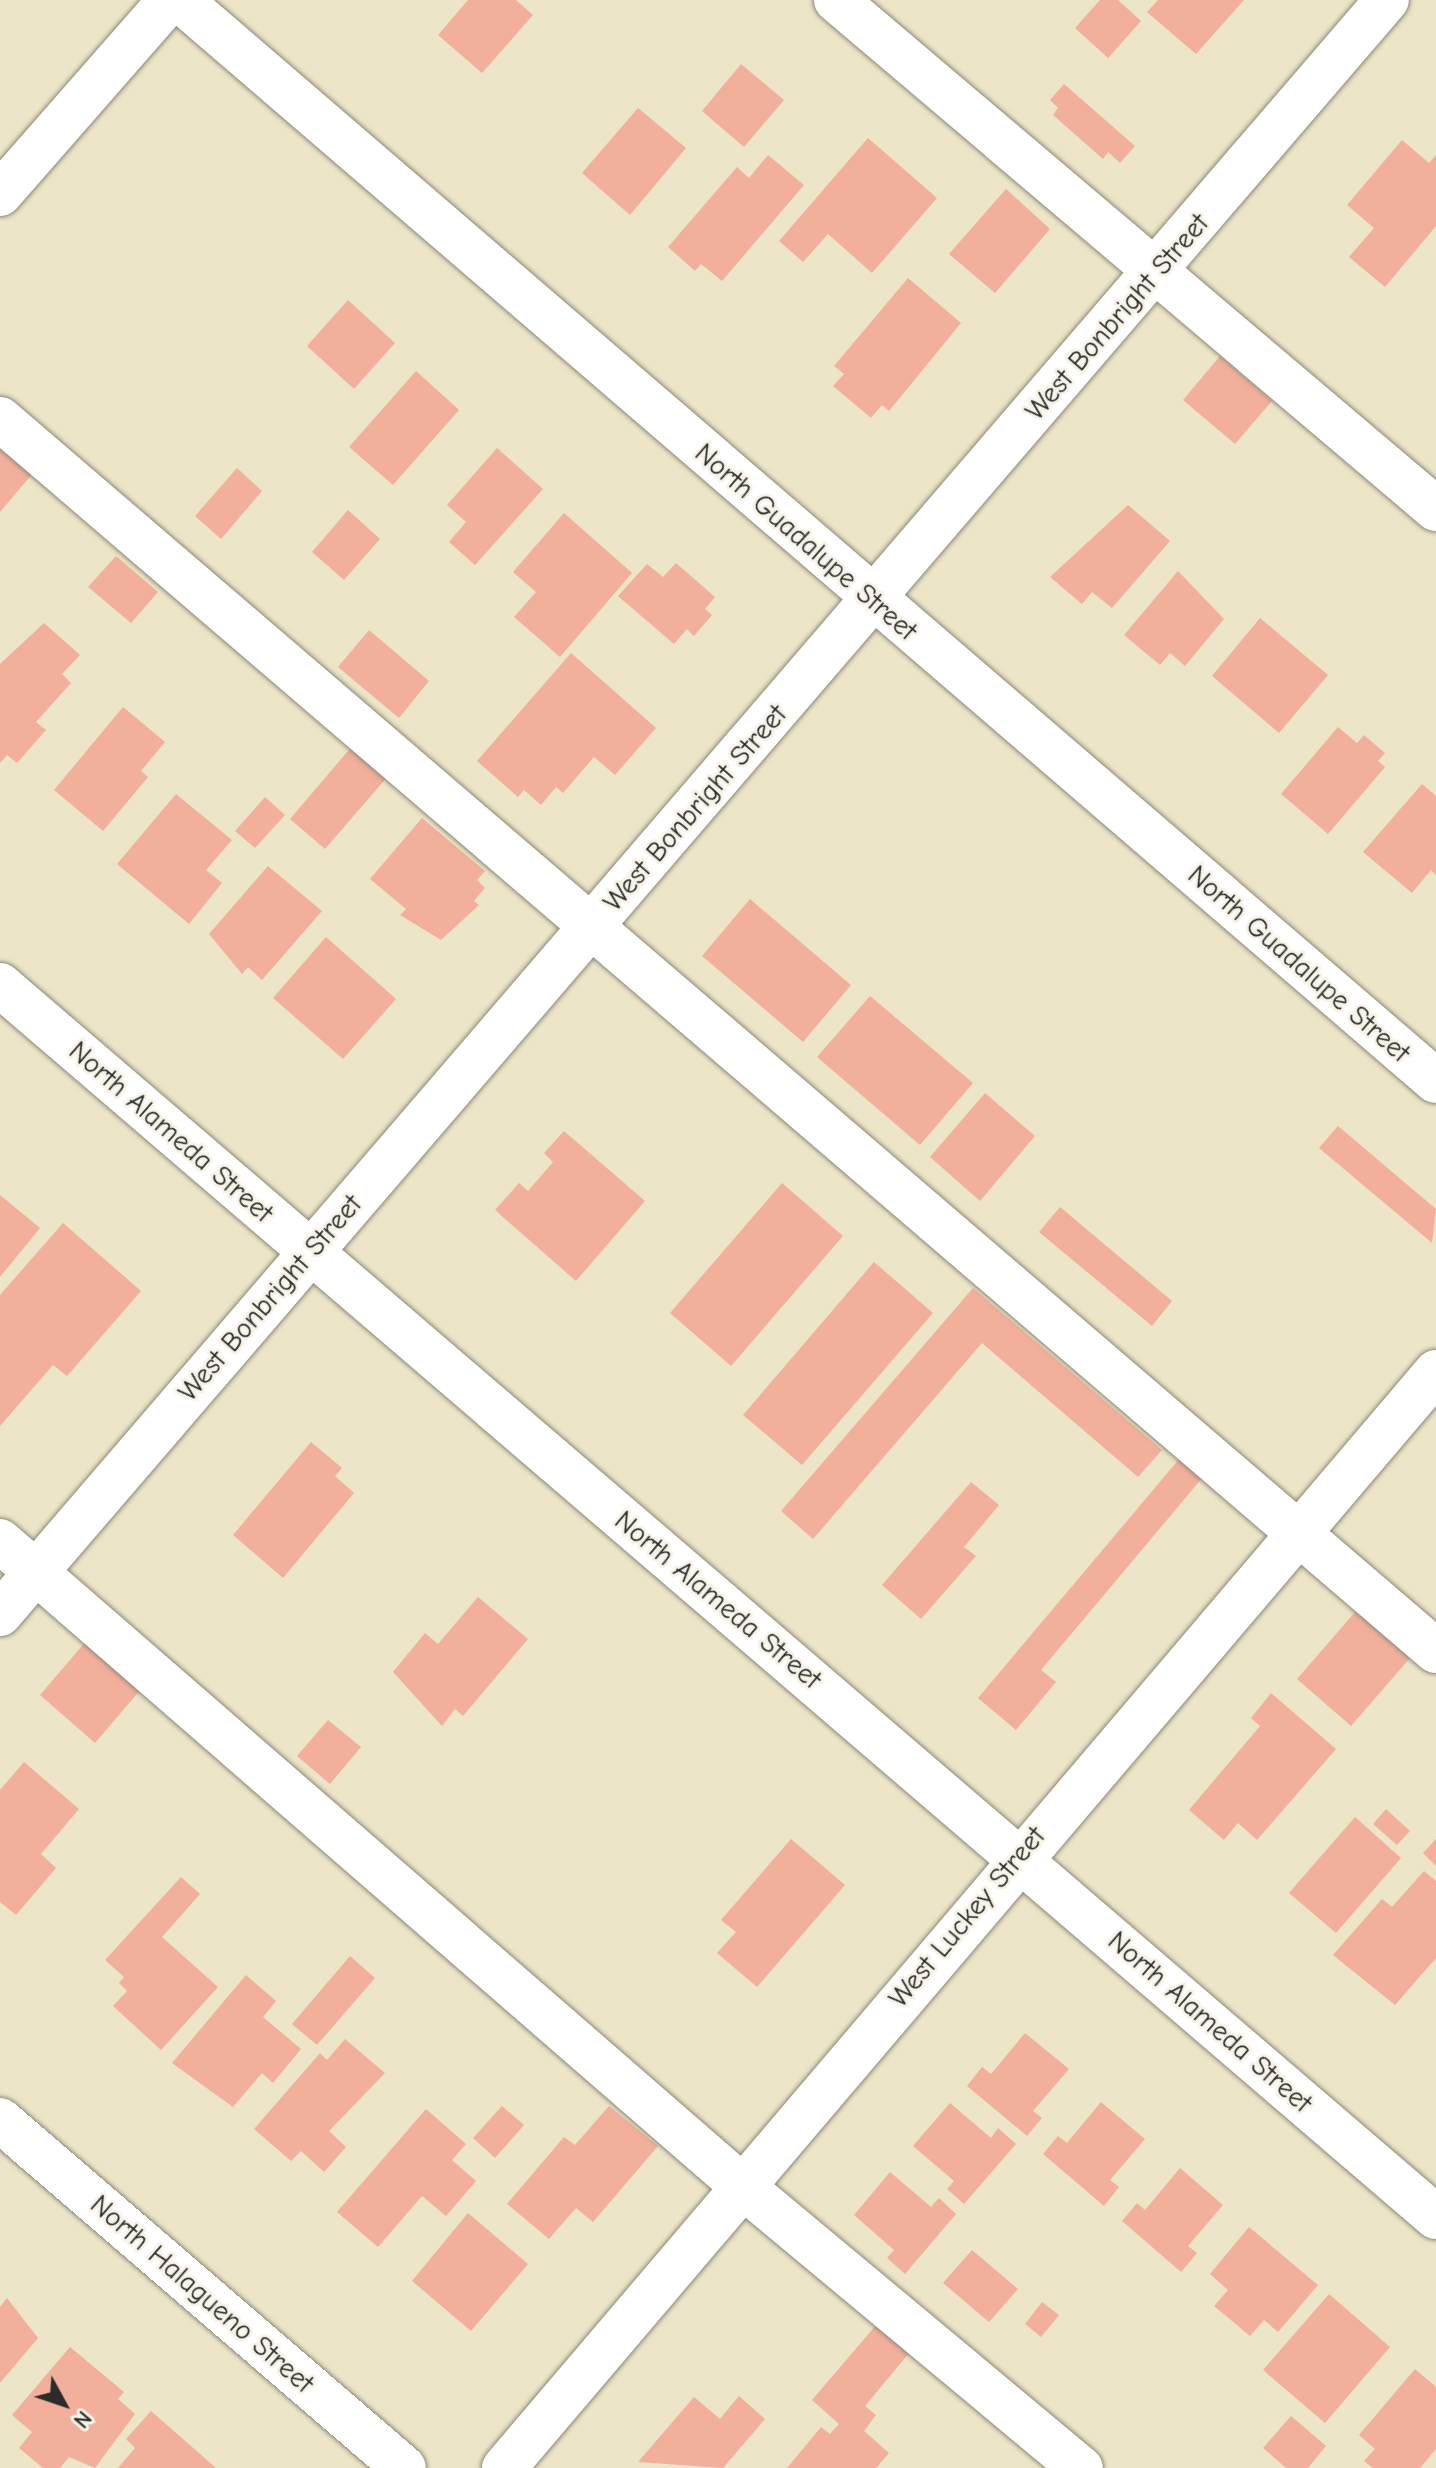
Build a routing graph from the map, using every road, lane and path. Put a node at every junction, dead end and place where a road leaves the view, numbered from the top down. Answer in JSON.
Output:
{"nodes":[{"id":1,"x":170,"y":0,"type":"edge"},
{"id":2,"x":180,"y":0,"type":"edge"},
{"id":3,"x":836,"y":0,"type":"edge"},
{"id":4,"x":1387,"y":0,"type":"edge"},
{"id":5,"x":0,"y":194,"type":"edge"},
{"id":6,"x":1156,"y":272,"type":"junction"},
{"id":7,"x":0,"y":419,"type":"edge"},
{"id":8,"x":1436,"y":509,"type":"edge"},
{"id":9,"x":874,"y":601,"type":"junction"},
{"id":10,"x":595,"y":926,"type":"junction"},
{"id":11,"x":0,"y":985,"type":"edge"},
{"id":12,"x":1436,"y":1081,"type":"edge"},
{"id":13,"x":309,"y":1251,"type":"junction"},
{"id":14,"x":1436,"y":1372,"type":"edge"},
{"id":15,"x":1297,"y":1531,"type":"junction"},
{"id":16,"x":0,"y":1541,"type":"edge"},
{"id":17,"x":36,"y":1572,"type":"junction"},
{"id":18,"x":0,"y":1614,"type":"edge"},
{"id":19,"x":1436,"y":1651,"type":"edge"},
{"id":20,"x":1018,"y":1856,"type":"junction"},
{"id":21,"x":0,"y":2120,"type":"edge"},
{"id":22,"x":742,"y":2186,"type":"junction"},
{"id":23,"x":1436,"y":2217,"type":"edge"},
{"id":24,"x":404,"y":2468,"type":"edge"},
{"id":25,"x":504,"y":2468,"type":"edge"},
{"id":26,"x":1081,"y":2468,"type":"edge"}],
"edges":[{"from":1,"to":5,"type":"street"},
{"from":2,"to":9,"type":"street","name":"North Guadalupe Street"},
{"from":3,"to":6,"type":"street"},
{"from":4,"to":6,"type":"street","name":"West Bonbright Street"},
{"from":6,"to":8,"type":"street"},
{"from":6,"to":9,"type":"street","name":"West Bonbright Street"},
{"from":7,"to":10,"type":"street"},
{"from":9,"to":10,"type":"street","name":"West Bonbright Street"},
{"from":9,"to":12,"type":"street","name":"North Guadalupe Street"},
{"from":10,"to":13,"type":"street","name":"West Bonbright Street"},
{"from":10,"to":15,"type":"street"},
{"from":11,"to":13,"type":"street","name":"North Alameda Street"},
{"from":13,"to":17,"type":"street","name":"West Bonbright Street"},
{"from":13,"to":20,"type":"street","name":"North Alameda Street"},
{"from":14,"to":15,"type":"street","name":"West Luckey Street"},
{"from":15,"to":19,"type":"street"},
{"from":15,"to":20,"type":"street","name":"West Luckey Street"},
{"from":16,"to":17,"type":"street"},
{"from":17,"to":18,"type":"street","name":"West Bonbright Street"},
{"from":17,"to":22,"type":"street"},
{"from":20,"to":22,"type":"street","name":"West Luckey Street"},
{"from":20,"to":23,"type":"street","name":"North Alameda Street"},
{"from":21,"to":24,"type":"street","name":"North Halagueno Street"},
{"from":22,"to":25,"type":"street","name":"West Luckey Street"},
{"from":22,"to":26,"type":"street"}]}
